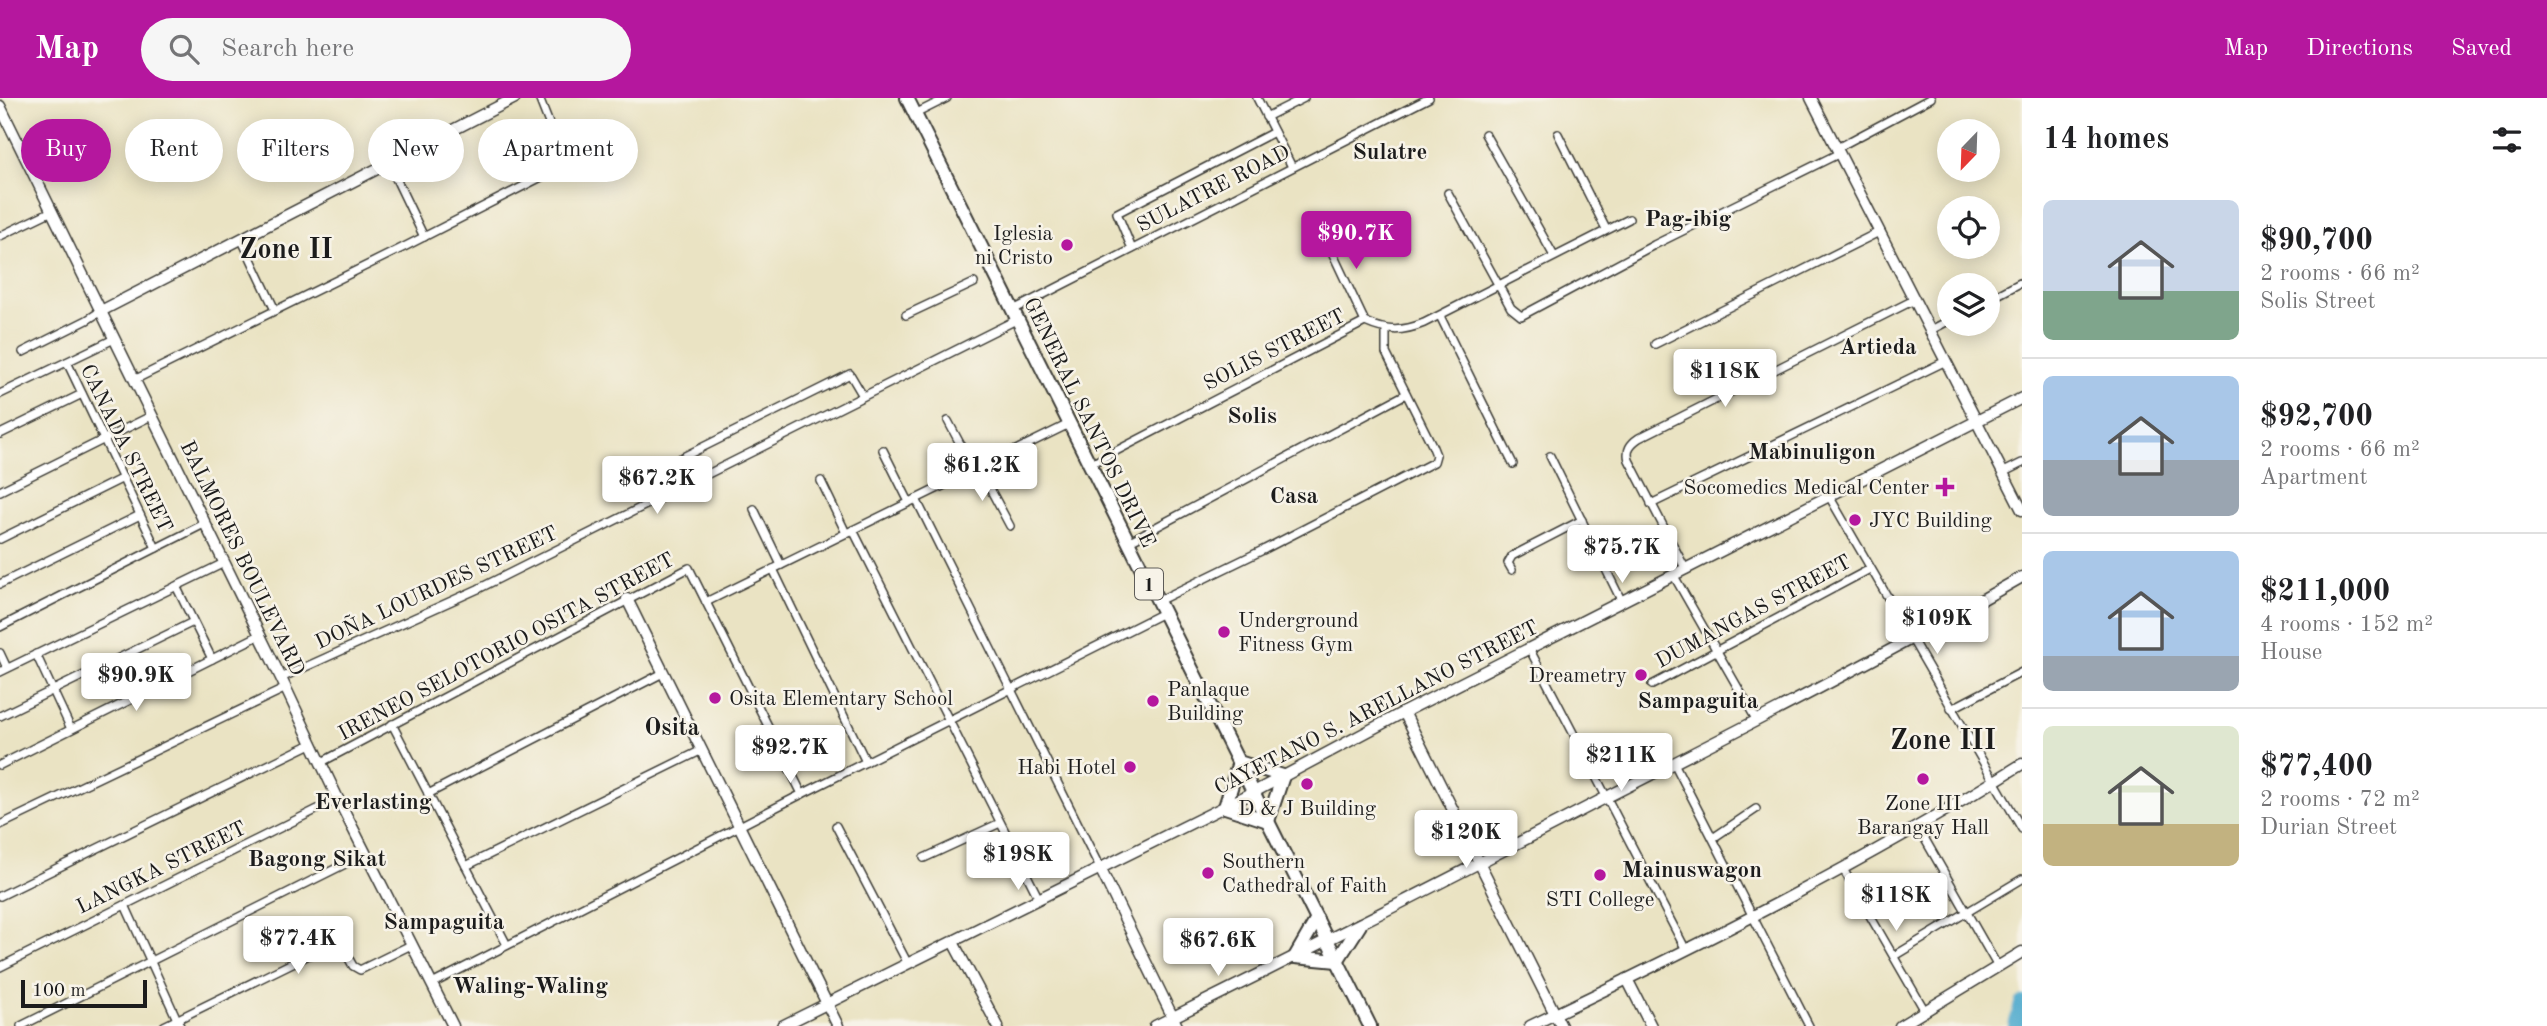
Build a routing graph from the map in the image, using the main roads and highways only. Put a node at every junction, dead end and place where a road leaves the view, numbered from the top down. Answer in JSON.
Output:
{"nodes":[{"id":1,"x":907,"y":98,"type":"edge"},
{"id":2,"x":1239,"y":762,"type":"junction"},
{"id":3,"x":1268,"y":821,"type":"junction"},
{"id":4,"x":1317,"y":919,"type":"junction"},
{"id":5,"x":1360,"y":925,"type":"road end"},
{"id":6,"x":1337,"y":961,"type":"junction"},
{"id":7,"x":1370,"y":1026,"type":"edge"}],
"edges":[{"from":1,"to":2,"type":"highway","name":"GENERAL SANTOS DRIVE","number":"1"},
{"from":2,"to":3,"type":"highway","name":"GENERAL SANTOS DRIVE","number":"1"},
{"from":2,"to":3,"type":"highway"},
{"from":2,"to":3,"type":"highway"},
{"from":3,"to":4,"type":"highway","name":"GENERAL SANTOS DRIVE","number":"1"},
{"from":4,"to":6,"type":"highway","name":"GENERAL SANTOS DRIVE","number":"1"},
{"from":4,"to":6,"type":"highway"},
{"from":5,"to":6,"type":"highway"},
{"from":6,"to":7,"type":"highway","name":"GENERAL SANTOS DRIVE","number":"1"}]}
